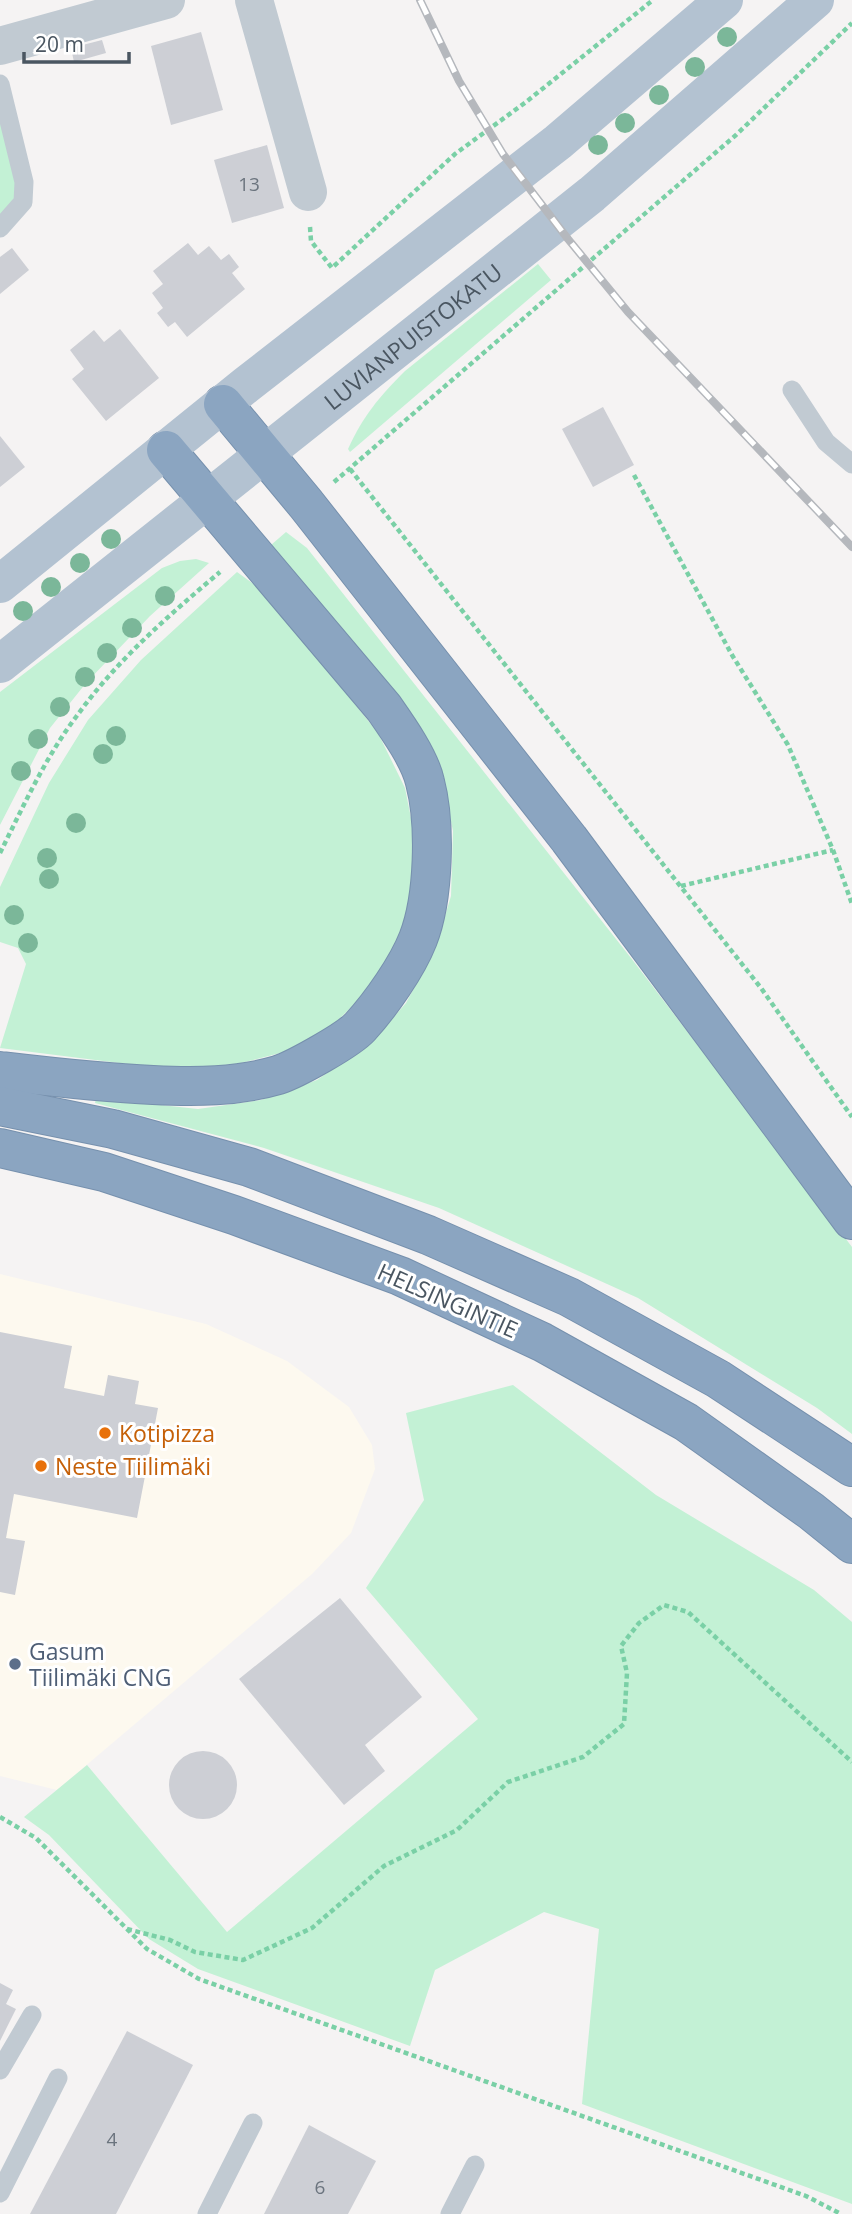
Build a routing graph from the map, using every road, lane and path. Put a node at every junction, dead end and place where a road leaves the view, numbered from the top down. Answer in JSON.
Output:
{"nodes":[{"id":1,"x":166,"y":0,"type":"edge"},
{"id":2,"x":254,"y":0,"type":"edge"},
{"id":3,"x":653,"y":0,"type":"edge"},
{"id":4,"x":724,"y":0,"type":"edge"},
{"id":5,"x":815,"y":0,"type":"edge"},
{"id":6,"x":852,"y":23,"type":"edge"},
{"id":7,"x":0,"y":46,"type":"edge"},
{"id":8,"x":0,"y":84,"type":"edge"},
{"id":9,"x":308,"y":192,"type":"dead end"},
{"id":10,"x":0,"y":228,"type":"edge"},
{"id":11,"x":311,"y":241,"type":"dead end"},
{"id":12,"x":792,"y":390,"type":"dead end"},
{"id":13,"x":223,"y":404,"type":"junction"},
{"id":14,"x":166,"y":450,"type":"junction"},
{"id":15,"x":266,"y":454,"type":"junction"},
{"id":16,"x":852,"y":464,"type":"edge"},
{"id":17,"x":350,"y":469,"type":"junction"},
{"id":18,"x":634,"y":475,"type":"dead end"},
{"id":19,"x":207,"y":500,"type":"junction"},
{"id":20,"x":306,"y":504,"type":"junction"},
{"id":21,"x":247,"y":548,"type":"junction"},
{"id":22,"x":0,"y":584,"type":"edge"},
{"id":23,"x":0,"y":664,"type":"edge"},
{"id":24,"x":833,"y":850,"type":"junction"},
{"id":25,"x":0,"y":853,"type":"edge"},
{"id":26,"x":681,"y":887,"type":"junction"},
{"id":27,"x":852,"y":904,"type":"edge"},
{"id":28,"x":0,"y":1071,"type":"edge"},
{"id":29,"x":0,"y":1106,"type":"edge"},
{"id":30,"x":852,"y":1117,"type":"edge"},
{"id":31,"x":0,"y":1148,"type":"edge"},
{"id":32,"x":852,"y":1220,"type":"edge"},
{"id":33,"x":852,"y":1468,"type":"edge"},
{"id":34,"x":852,"y":1544,"type":"edge"},
{"id":35,"x":852,"y":1762,"type":"edge"},
{"id":36,"x":0,"y":1816,"type":"edge"},
{"id":37,"x":127,"y":1929,"type":"junction"},
{"id":38,"x":32,"y":2015,"type":"dead end"},
{"id":39,"x":0,"y":2070,"type":"edge"},
{"id":40,"x":58,"y":2078,"type":"dead end"},
{"id":41,"x":253,"y":2123,"type":"dead end"},
{"id":42,"x":475,"y":2165,"type":"dead end"},
{"id":43,"x":0,"y":2193,"type":"edge"},
{"id":44,"x":207,"y":2214,"type":"edge"},
{"id":45,"x":450,"y":2214,"type":"edge"},
{"id":46,"x":841,"y":2214,"type":"edge"}],
"edges":[{"from":1,"to":7,"type":"street"},
{"from":2,"to":9,"type":"street"},
{"from":3,"to":11,"type":"path"},
{"from":4,"to":13,"type":"main road"},
{"from":5,"to":15,"type":"main road","name":"LUVIANPUISTOKATU"},
{"from":6,"to":17,"type":"path"},
{"from":8,"to":10,"type":"lane"},
{"from":12,"to":16,"type":"lane"},
{"from":13,"to":14,"type":"main road"},
{"from":13,"to":15,"type":"highway"},
{"from":14,"to":19,"type":"highway"},
{"from":14,"to":22,"type":"main road"},
{"from":15,"to":19,"type":"main road","name":"LUVIANPUISTOKATU"},
{"from":15,"to":20,"type":"highway"},
{"from":17,"to":20,"type":"path"},
{"from":17,"to":26,"type":"path"},
{"from":18,"to":24,"type":"path"},
{"from":19,"to":21,"type":"highway"},
{"from":19,"to":23,"type":"main road","name":"LUVIANPUISTOKATU"},
{"from":20,"to":32,"type":"highway"},
{"from":21,"to":25,"type":"path"},
{"from":21,"to":28,"type":"highway"},
{"from":24,"to":26,"type":"path"},
{"from":24,"to":27,"type":"path"},
{"from":26,"to":30,"type":"path"},
{"from":29,"to":33,"type":"highway"},
{"from":31,"to":34,"type":"highway","name":"HELSINGINTIE"},
{"from":35,"to":37,"type":"path"},
{"from":36,"to":37,"type":"path"},
{"from":37,"to":46,"type":"path"},
{"from":38,"to":39,"type":"lane"},
{"from":40,"to":43,"type":"lane"},
{"from":41,"to":44,"type":"lane"},
{"from":42,"to":45,"type":"lane"}]}
